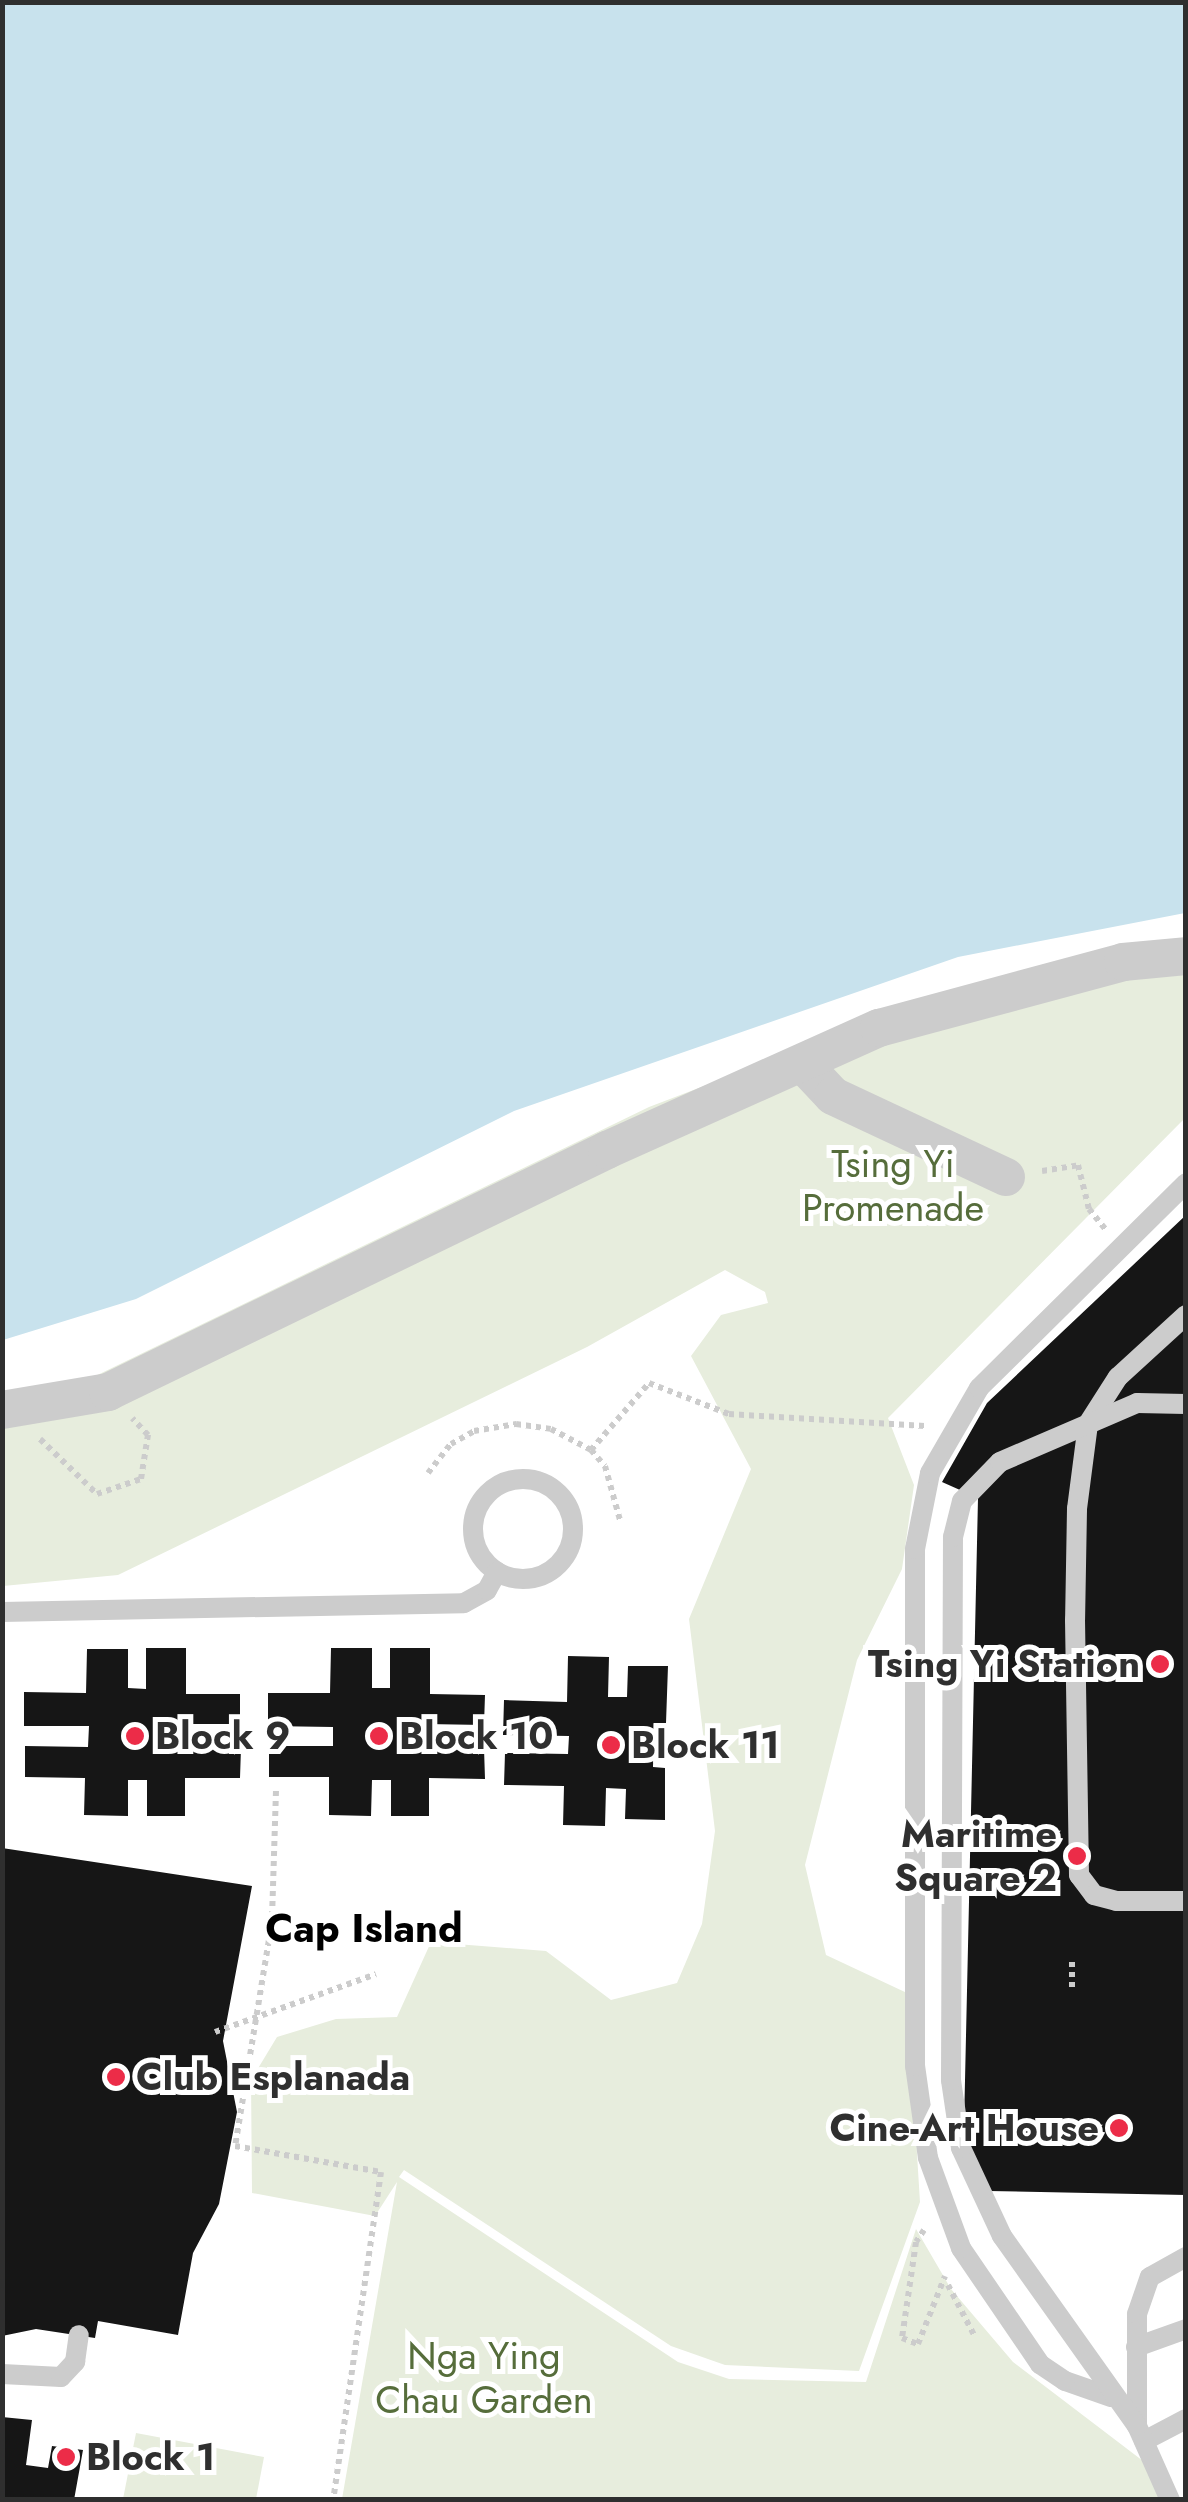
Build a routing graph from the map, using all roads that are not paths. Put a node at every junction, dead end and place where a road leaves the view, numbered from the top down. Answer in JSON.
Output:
{"nodes":[{"id":1,"x":1186,"y":956,"type":"edge"},
{"id":2,"x":802,"y":1063,"type":"junction"},
{"id":3,"x":1006,"y":1177,"type":"road end"},
{"id":4,"x":1186,"y":1182,"type":"edge"},
{"id":5,"x":1186,"y":1314,"type":"edge"},
{"id":6,"x":1186,"y":1404,"type":"edge"},
{"id":7,"x":4,"y":1409,"type":"edge"},
{"id":8,"x":1088,"y":1424,"type":"junction"},
{"id":9,"x":497,"y":1572,"type":"junction"},
{"id":10,"x":2,"y":1612,"type":"edge"},
{"id":11,"x":1186,"y":1900,"type":"edge"},
{"id":12,"x":1186,"y":2257,"type":"edge"},
{"id":13,"x":1186,"y":2329,"type":"edge"},
{"id":14,"x":79,"y":2335,"type":"dead end"},
{"id":15,"x":1136,"y":2347,"type":"junction"},
{"id":16,"x":2,"y":2374,"type":"edge"},
{"id":17,"x":1111,"y":2396,"type":"junction"},
{"id":18,"x":1186,"y":2419,"type":"edge"},
{"id":19,"x":1141,"y":2434,"type":"junction"},
{"id":20,"x":1170,"y":2500,"type":"edge"}],
"edges":[{"from":1,"to":2,"type":"street"},
{"from":2,"to":3,"type":"street"},
{"from":2,"to":7,"type":"street"},
{"from":4,"to":17,"type":"lane"},
{"from":5,"to":8,"type":"lane"},
{"from":6,"to":8,"type":"lane"},
{"from":8,"to":11,"type":"lane"},
{"from":8,"to":17,"type":"lane"},
{"from":9,"to":9,"type":"lane"},
{"from":9,"to":10,"type":"lane"},
{"from":12,"to":15,"type":"lane"},
{"from":13,"to":15,"type":"lane"},
{"from":14,"to":16,"type":"lane"},
{"from":15,"to":19,"type":"lane"},
{"from":17,"to":19,"type":"lane"},
{"from":18,"to":19,"type":"lane"},
{"from":19,"to":20,"type":"lane"}]}
